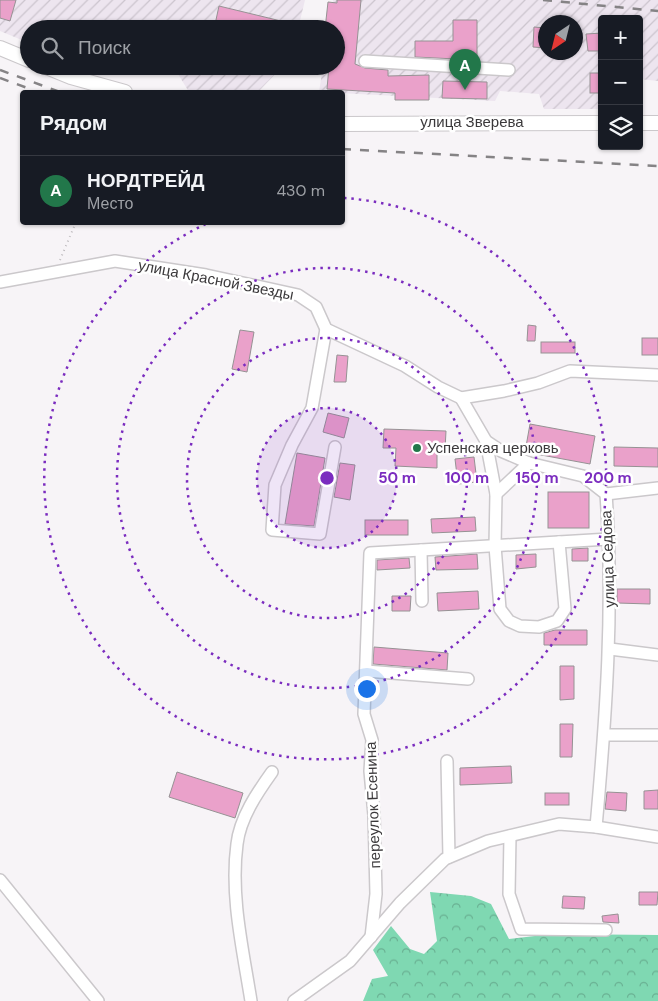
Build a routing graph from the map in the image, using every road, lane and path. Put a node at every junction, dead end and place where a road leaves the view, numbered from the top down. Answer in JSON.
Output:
{"nodes":[{"id":1,"x":0,"y":48,"type":"edge"},
{"id":2,"x":20,"y":56,"type":"edge"},
{"id":3,"x":365,"y":61,"type":"dead end"},
{"id":4,"x":510,"y":70,"type":"dead end"},
{"id":5,"x":66,"y":75,"type":"edge"},
{"id":6,"x":118,"y":90,"type":"edge"},
{"id":7,"x":598,"y":123,"type":"edge"},
{"id":8,"x":643,"y":123,"type":"edge"},
{"id":9,"x":658,"y":123,"type":"edge"},
{"id":10,"x":345,"y":124,"type":"edge"},
{"id":11,"x":75,"y":225,"type":"edge"},
{"id":12,"x":56,"y":272,"type":"junction"},
{"id":13,"x":0,"y":282,"type":"edge"},
{"id":14,"x":326,"y":329,"type":"junction"},
{"id":15,"x":658,"y":375,"type":"edge"},
{"id":16,"x":462,"y":398,"type":"junction"},
{"id":17,"x":486,"y":441,"type":"junction"},
{"id":18,"x":335,"y":447,"type":"dead end"},
{"id":19,"x":529,"y":463,"type":"junction"},
{"id":20,"x":658,"y":488,"type":"edge"},
{"id":21,"x":496,"y":494,"type":"junction"},
{"id":22,"x":606,"y":494,"type":"junction"},
{"id":23,"x":609,"y":539,"type":"junction"},
{"id":24,"x":559,"y":542,"type":"junction"},
{"id":25,"x":495,"y":546,"type":"junction"},
{"id":26,"x":422,"y":550,"type":"junction"},
{"id":27,"x":422,"y":601,"type":"dead end"},
{"id":28,"x":610,"y":649,"type":"junction"},
{"id":29,"x":658,"y":655,"type":"edge"},
{"id":30,"x":366,"y":671,"type":"junction"},
{"id":31,"x":468,"y":678,"type":"dead end"},
{"id":32,"x":604,"y":735,"type":"junction"},
{"id":33,"x":658,"y":735,"type":"edge"},
{"id":34,"x":447,"y":761,"type":"dead end"},
{"id":35,"x":272,"y":772,"type":"dead end"},
{"id":36,"x":596,"y":827,"type":"junction"},
{"id":37,"x":510,"y":836,"type":"junction"},
{"id":38,"x":658,"y":837,"type":"edge"},
{"id":39,"x":449,"y":857,"type":"junction"},
{"id":40,"x":0,"y":880,"type":"edge"},
{"id":41,"x":606,"y":930,"type":"dead end"},
{"id":42,"x":371,"y":937,"type":"junction"},
{"id":43,"x":98,"y":1001,"type":"edge"},
{"id":44,"x":251,"y":1001,"type":"edge"},
{"id":45,"x":294,"y":1001,"type":"edge"}],
"edges":[{"from":1,"to":2,"type":"main road"},
{"from":3,"to":4,"type":"street"},
{"from":5,"to":6,"type":"main road"},
{"from":7,"to":10,"type":"main road","name":"улица Зверева"},
{"from":8,"to":9,"type":"main road"},
{"from":11,"to":12,"type":"path"},
{"from":12,"to":13,"type":"street","name":"улица Красной Звезды"},
{"from":12,"to":14,"type":"street","name":"улица Красной Звезды"},
{"from":14,"to":16,"type":"street"},
{"from":14,"to":18,"type":"street"},
{"from":15,"to":16,"type":"street"},
{"from":16,"to":17,"type":"street"},
{"from":17,"to":19,"type":"street","name":"улица Седова"},
{"from":17,"to":21,"type":"street"},
{"from":19,"to":21,"type":"street"},
{"from":19,"to":22,"type":"street","name":"улица Седова"},
{"from":20,"to":22,"type":"street"},
{"from":21,"to":25,"type":"street"},
{"from":22,"to":23,"type":"street","name":"улица Седова"},
{"from":23,"to":24,"type":"street"},
{"from":23,"to":28,"type":"street","name":"улица Седова"},
{"from":24,"to":25,"type":"street"},
{"from":24,"to":25,"type":"street"},
{"from":25,"to":26,"type":"street"},
{"from":26,"to":27,"type":"street"},
{"from":26,"to":30,"type":"street","name":"переулок Есенина"},
{"from":28,"to":29,"type":"street"},
{"from":28,"to":32,"type":"street","name":"улица Седова"},
{"from":30,"to":31,"type":"street"},
{"from":30,"to":42,"type":"street","name":"переулок Есенина"},
{"from":32,"to":33,"type":"street"},
{"from":32,"to":36,"type":"street","name":"улица Седова"},
{"from":34,"to":39,"type":"street"},
{"from":35,"to":44,"type":"street"},
{"from":36,"to":37,"type":"street"},
{"from":36,"to":38,"type":"street"},
{"from":37,"to":39,"type":"street"},
{"from":37,"to":41,"type":"street"},
{"from":39,"to":42,"type":"street"},
{"from":40,"to":43,"type":"street"},
{"from":42,"to":45,"type":"street"}]}
